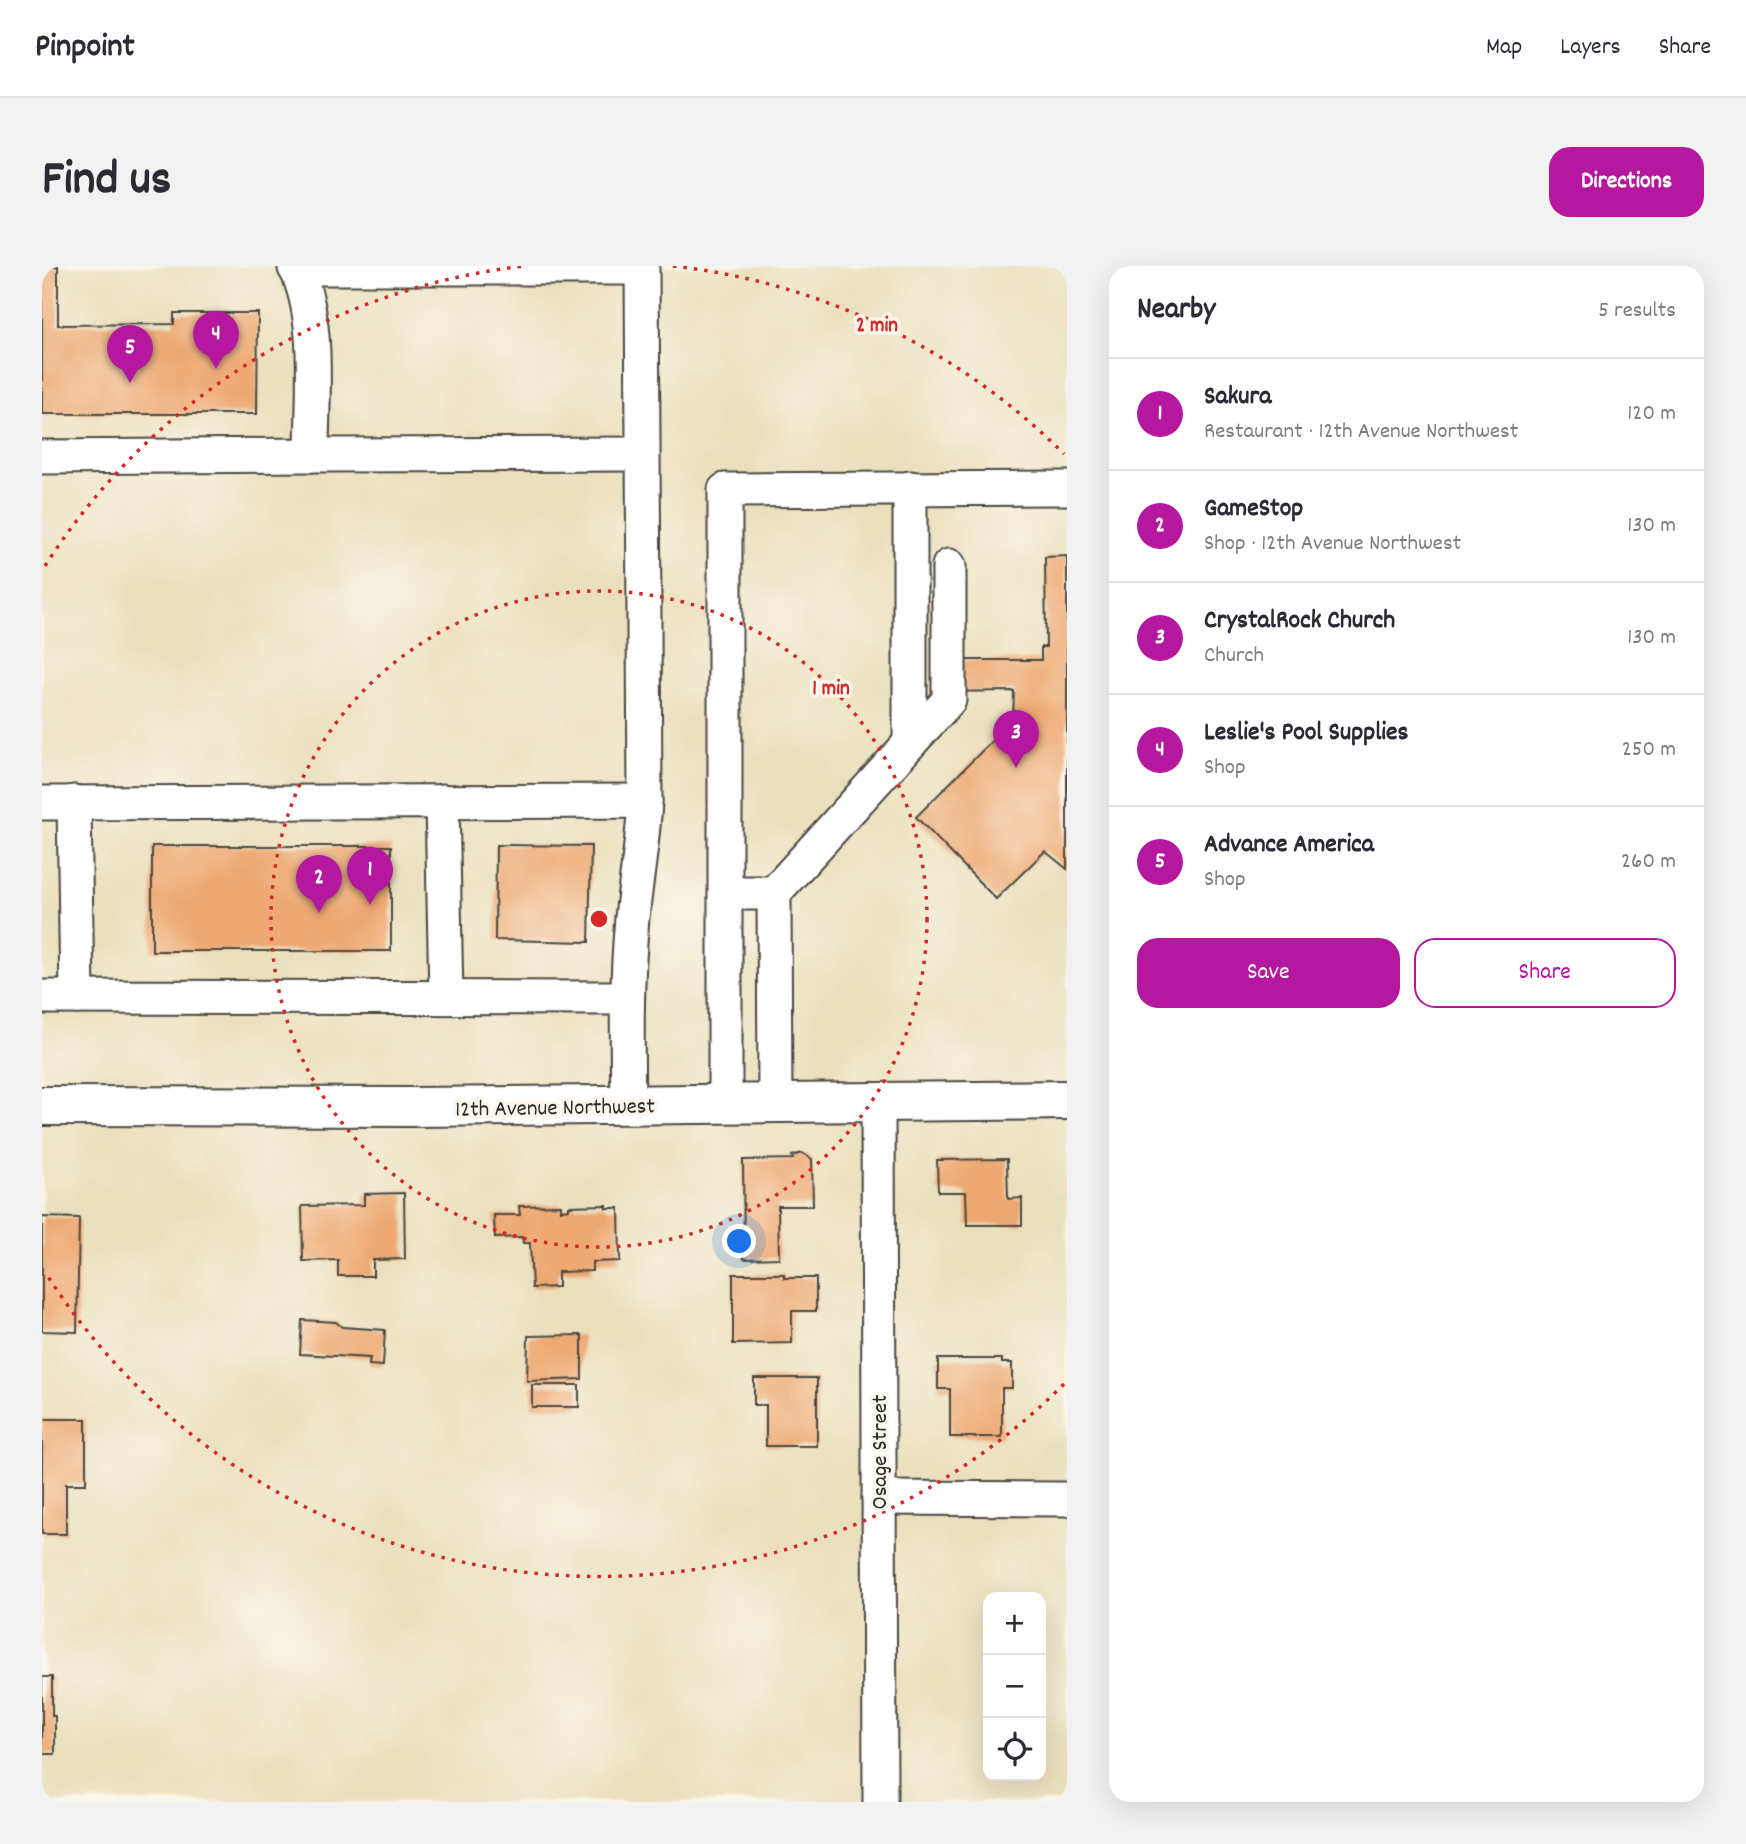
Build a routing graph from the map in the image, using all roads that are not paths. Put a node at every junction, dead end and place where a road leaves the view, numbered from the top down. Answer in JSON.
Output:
{"nodes":[{"id":1,"x":295,"y":267,"type":"edge"},
{"id":2,"x":642,"y":267,"type":"edge"},
{"id":3,"x":642,"y":454,"type":"junction"},
{"id":4,"x":312,"y":455,"type":"junction"},
{"id":5,"x":42,"y":457,"type":"edge"},
{"id":6,"x":910,"y":488,"type":"junction"},
{"id":7,"x":1067,"y":488,"type":"edge"},
{"id":8,"x":949,"y":566,"type":"dead end"},
{"id":9,"x":910,"y":743,"type":"junction"},
{"id":10,"x":58,"y":802,"type":"edge"},
{"id":11,"x":442,"y":802,"type":"junction"},
{"id":12,"x":645,"y":802,"type":"junction"},
{"id":13,"x":726,"y":892,"type":"junction"},
{"id":14,"x":774,"y":892,"type":"junction"},
{"id":15,"x":77,"y":997,"type":"junction"},
{"id":16,"x":446,"y":997,"type":"junction"},
{"id":17,"x":42,"y":998,"type":"edge"},
{"id":18,"x":627,"y":998,"type":"junction"},
{"id":19,"x":1067,"y":1100,"type":"edge"},
{"id":20,"x":878,"y":1102,"type":"junction"},
{"id":21,"x":775,"y":1103,"type":"junction"},
{"id":22,"x":725,"y":1104,"type":"junction"},
{"id":23,"x":628,"y":1105,"type":"junction"},
{"id":24,"x":42,"y":1106,"type":"edge"},
{"id":25,"x":878,"y":1498,"type":"junction"},
{"id":26,"x":1067,"y":1499,"type":"edge"},
{"id":27,"x":880,"y":1802,"type":"edge"}],
"edges":[{"from":1,"to":2,"type":"street"},
{"from":1,"to":4,"type":"street"},
{"from":2,"to":3,"type":"street"},
{"from":3,"to":4,"type":"street"},
{"from":3,"to":12,"type":"street"},
{"from":4,"to":5,"type":"street"},
{"from":6,"to":7,"type":"street"},
{"from":6,"to":9,"type":"street"},
{"from":6,"to":13,"type":"street"},
{"from":8,"to":9,"type":"street"},
{"from":9,"to":14,"type":"street"},
{"from":10,"to":11,"type":"street"},
{"from":10,"to":15,"type":"street"},
{"from":11,"to":12,"type":"street"},
{"from":11,"to":16,"type":"street"},
{"from":12,"to":18,"type":"street"},
{"from":13,"to":14,"type":"street"},
{"from":13,"to":22,"type":"street"},
{"from":14,"to":21,"type":"street"},
{"from":15,"to":16,"type":"street"},
{"from":15,"to":17,"type":"street"},
{"from":16,"to":18,"type":"street"},
{"from":18,"to":23,"type":"street"},
{"from":19,"to":20,"type":"main road","name":"12th Avenue Northwest"},
{"from":20,"to":21,"type":"main road","name":"12th Avenue Northwest"},
{"from":20,"to":25,"type":"street","name":"Osage Street"},
{"from":21,"to":22,"type":"main road","name":"12th Avenue Northwest"},
{"from":22,"to":23,"type":"main road","name":"12th Avenue Northwest"},
{"from":23,"to":24,"type":"main road","name":"12th Avenue Northwest"},
{"from":25,"to":26,"type":"street"},
{"from":25,"to":27,"type":"street","name":"Osage Street"}]}
